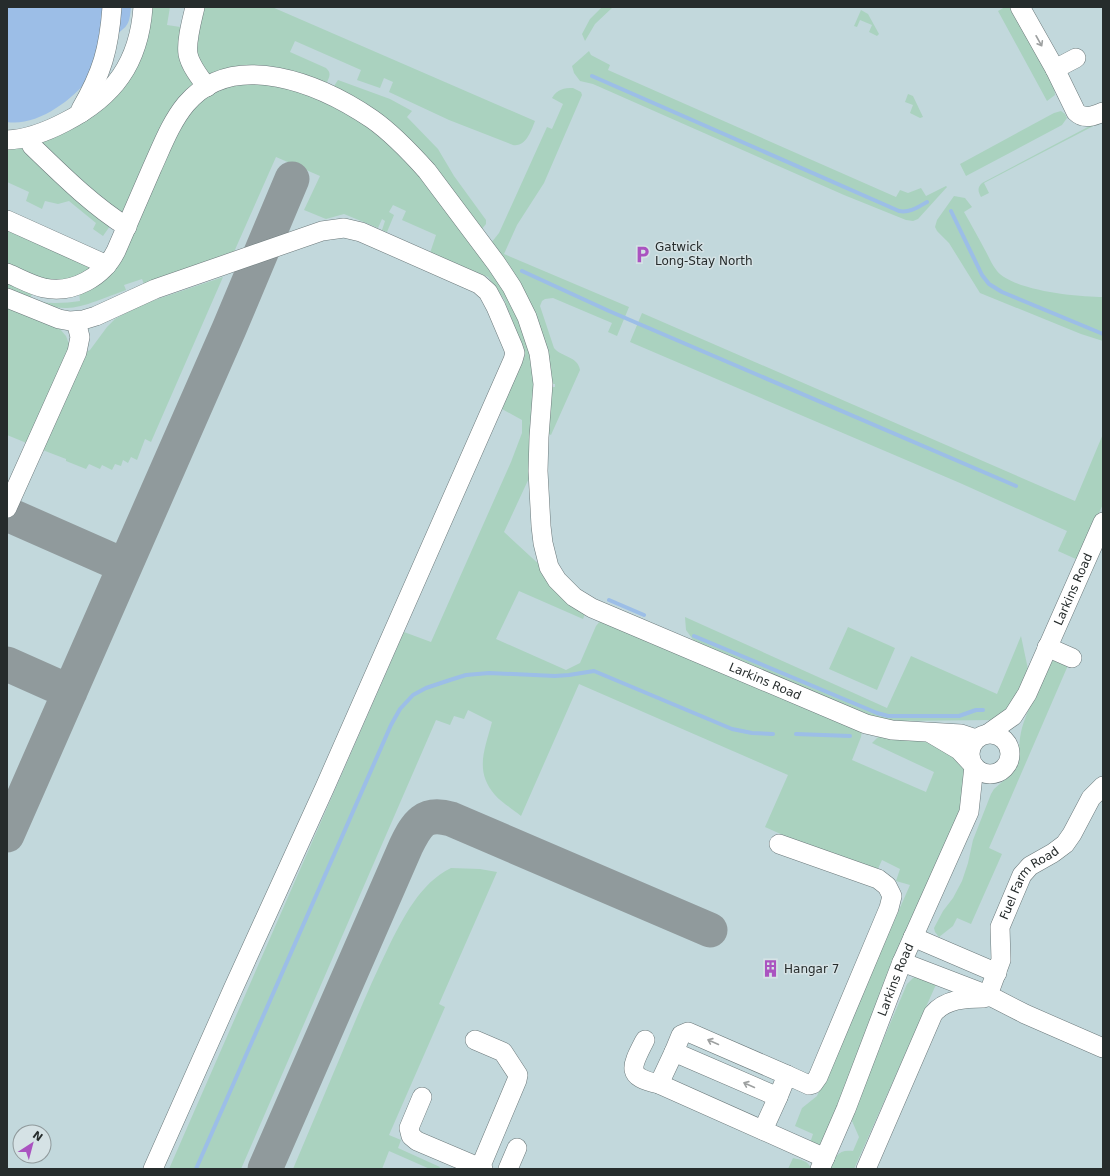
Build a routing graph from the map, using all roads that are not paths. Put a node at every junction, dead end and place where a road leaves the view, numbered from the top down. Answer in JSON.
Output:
{"nodes":[{"id":1,"x":112,"y":7,"type":"edge"},
{"id":2,"x":143,"y":7,"type":"edge"},
{"id":3,"x":195,"y":7,"type":"edge"},
{"id":4,"x":1020,"y":7,"type":"edge"},
{"id":5,"x":1076,"y":58,"type":"dead end"},
{"id":6,"x":1055,"y":69,"type":"junction"},
{"id":7,"x":207,"y":86,"type":"junction"},
{"id":8,"x":1103,"y":112,"type":"edge"},
{"id":9,"x":81,"y":114,"type":"junction"},
{"id":10,"x":28,"y":138,"type":"junction"},
{"id":11,"x":7,"y":140,"type":"edge"},
{"id":12,"x":7,"y":220,"type":"edge"},
{"id":13,"x":127,"y":227,"type":"junction"},
{"id":14,"x":107,"y":264,"type":"junction"},
{"id":15,"x":7,"y":273,"type":"edge"},
{"id":16,"x":7,"y":298,"type":"edge"},
{"id":17,"x":76,"y":321,"type":"junction"},
{"id":18,"x":7,"y":508,"type":"edge"},
{"id":19,"x":1103,"y":522,"type":"edge"},
{"id":20,"x":1049,"y":643,"type":"junction"},
{"id":21,"x":1073,"y":654,"type":"dead end"},
{"id":22,"x":1027,"y":694,"type":"junction"},
{"id":23,"x":927,"y":732,"type":"junction"},
{"id":24,"x":983,"y":736,"type":"junction"},
{"id":25,"x":1010,"y":752,"type":"junction"},
{"id":26,"x":974,"y":766,"type":"junction"},
{"id":27,"x":993,"y":774,"type":"junction"},
{"id":28,"x":1103,"y":786,"type":"edge"},
{"id":29,"x":969,"y":812,"type":"junction"},
{"id":30,"x":779,"y":844,"type":"dead end"},
{"id":31,"x":913,"y":937,"type":"junction"},
{"id":32,"x":902,"y":962,"type":"junction"},
{"id":33,"x":997,"y":973,"type":"junction"},
{"id":34,"x":988,"y":995,"type":"junction"},
{"id":35,"x":475,"y":1040,"type":"dead end"},
{"id":36,"x":645,"y":1040,"type":"dead end"},
{"id":37,"x":1103,"y":1048,"type":"edge"},
{"id":38,"x":674,"y":1052,"type":"junction"},
{"id":39,"x":787,"y":1075,"type":"junction"},
{"id":40,"x":660,"y":1084,"type":"junction"},
{"id":41,"x":422,"y":1097,"type":"dead end"},
{"id":42,"x":778,"y":1098,"type":"junction"},
{"id":43,"x":764,"y":1130,"type":"junction"},
{"id":44,"x":518,"y":1148,"type":"dead end"},
{"id":45,"x":822,"y":1163,"type":"edge"},
{"id":46,"x":481,"y":1168,"type":"edge"},
{"id":47,"x":153,"y":1169,"type":"edge"},
{"id":48,"x":508,"y":1169,"type":"edge"},
{"id":49,"x":866,"y":1169,"type":"edge"}],
"edges":[{"from":1,"to":9,"type":"lane"},
{"from":2,"to":9,"type":"lane"},
{"from":3,"to":7,"type":"lane"},
{"from":4,"to":6,"type":"lane","one_way":true},
{"from":5,"to":6,"type":"lane"},
{"from":6,"to":8,"type":"lane"},
{"from":7,"to":13,"type":"lane","name":"Larkins Road"},
{"from":7,"to":23,"type":"lane","name":"Larkins Road"},
{"from":9,"to":10,"type":"lane"},
{"from":10,"to":11,"type":"lane"},
{"from":10,"to":13,"type":"lane"},
{"from":12,"to":14,"type":"lane"},
{"from":13,"to":14,"type":"lane","name":"Larkins Road"},
{"from":14,"to":15,"type":"lane","name":"Larkins Road"},
{"from":16,"to":17,"type":"lane"},
{"from":17,"to":18,"type":"lane"},
{"from":17,"to":47,"type":"lane"},
{"from":19,"to":20,"type":"lane","name":"Larkins Road"},
{"from":20,"to":21,"type":"lane"},
{"from":20,"to":22,"type":"lane","name":"Larkins Road"},
{"from":22,"to":24,"type":"lane","name":"Larkins Road"},
{"from":22,"to":25,"type":"lane"},
{"from":23,"to":24,"type":"lane","name":"Larkins Road"},
{"from":23,"to":26,"type":"lane"},
{"from":24,"to":25,"type":"lane"},
{"from":24,"to":26,"type":"lane"},
{"from":25,"to":27,"type":"lane"},
{"from":26,"to":27,"type":"lane"},
{"from":26,"to":29,"type":"lane","name":"Larkins Road"},
{"from":27,"to":29,"type":"lane"},
{"from":28,"to":33,"type":"lane","name":"Fuel Farm Road"},
{"from":29,"to":31,"type":"lane","name":"Larkins Road"},
{"from":30,"to":39,"type":"lane"},
{"from":31,"to":32,"type":"lane","name":"Larkins Road"},
{"from":31,"to":33,"type":"lane"},
{"from":32,"to":34,"type":"lane"},
{"from":32,"to":45,"type":"lane","name":"Larkins Road"},
{"from":33,"to":34,"type":"lane","name":"Fuel Farm Road"},
{"from":34,"to":37,"type":"lane"},
{"from":34,"to":49,"type":"lane"},
{"from":35,"to":46,"type":"lane"},
{"from":36,"to":40,"type":"lane"},
{"from":39,"to":38,"type":"lane","one_way":true},
{"from":38,"to":40,"type":"lane"},
{"from":42,"to":38,"type":"lane","one_way":true},
{"from":39,"to":42,"type":"lane"},
{"from":40,"to":43,"type":"lane"},
{"from":41,"to":46,"type":"lane"},
{"from":42,"to":43,"type":"lane"},
{"from":43,"to":45,"type":"lane"},
{"from":44,"to":48,"type":"lane"}]}
